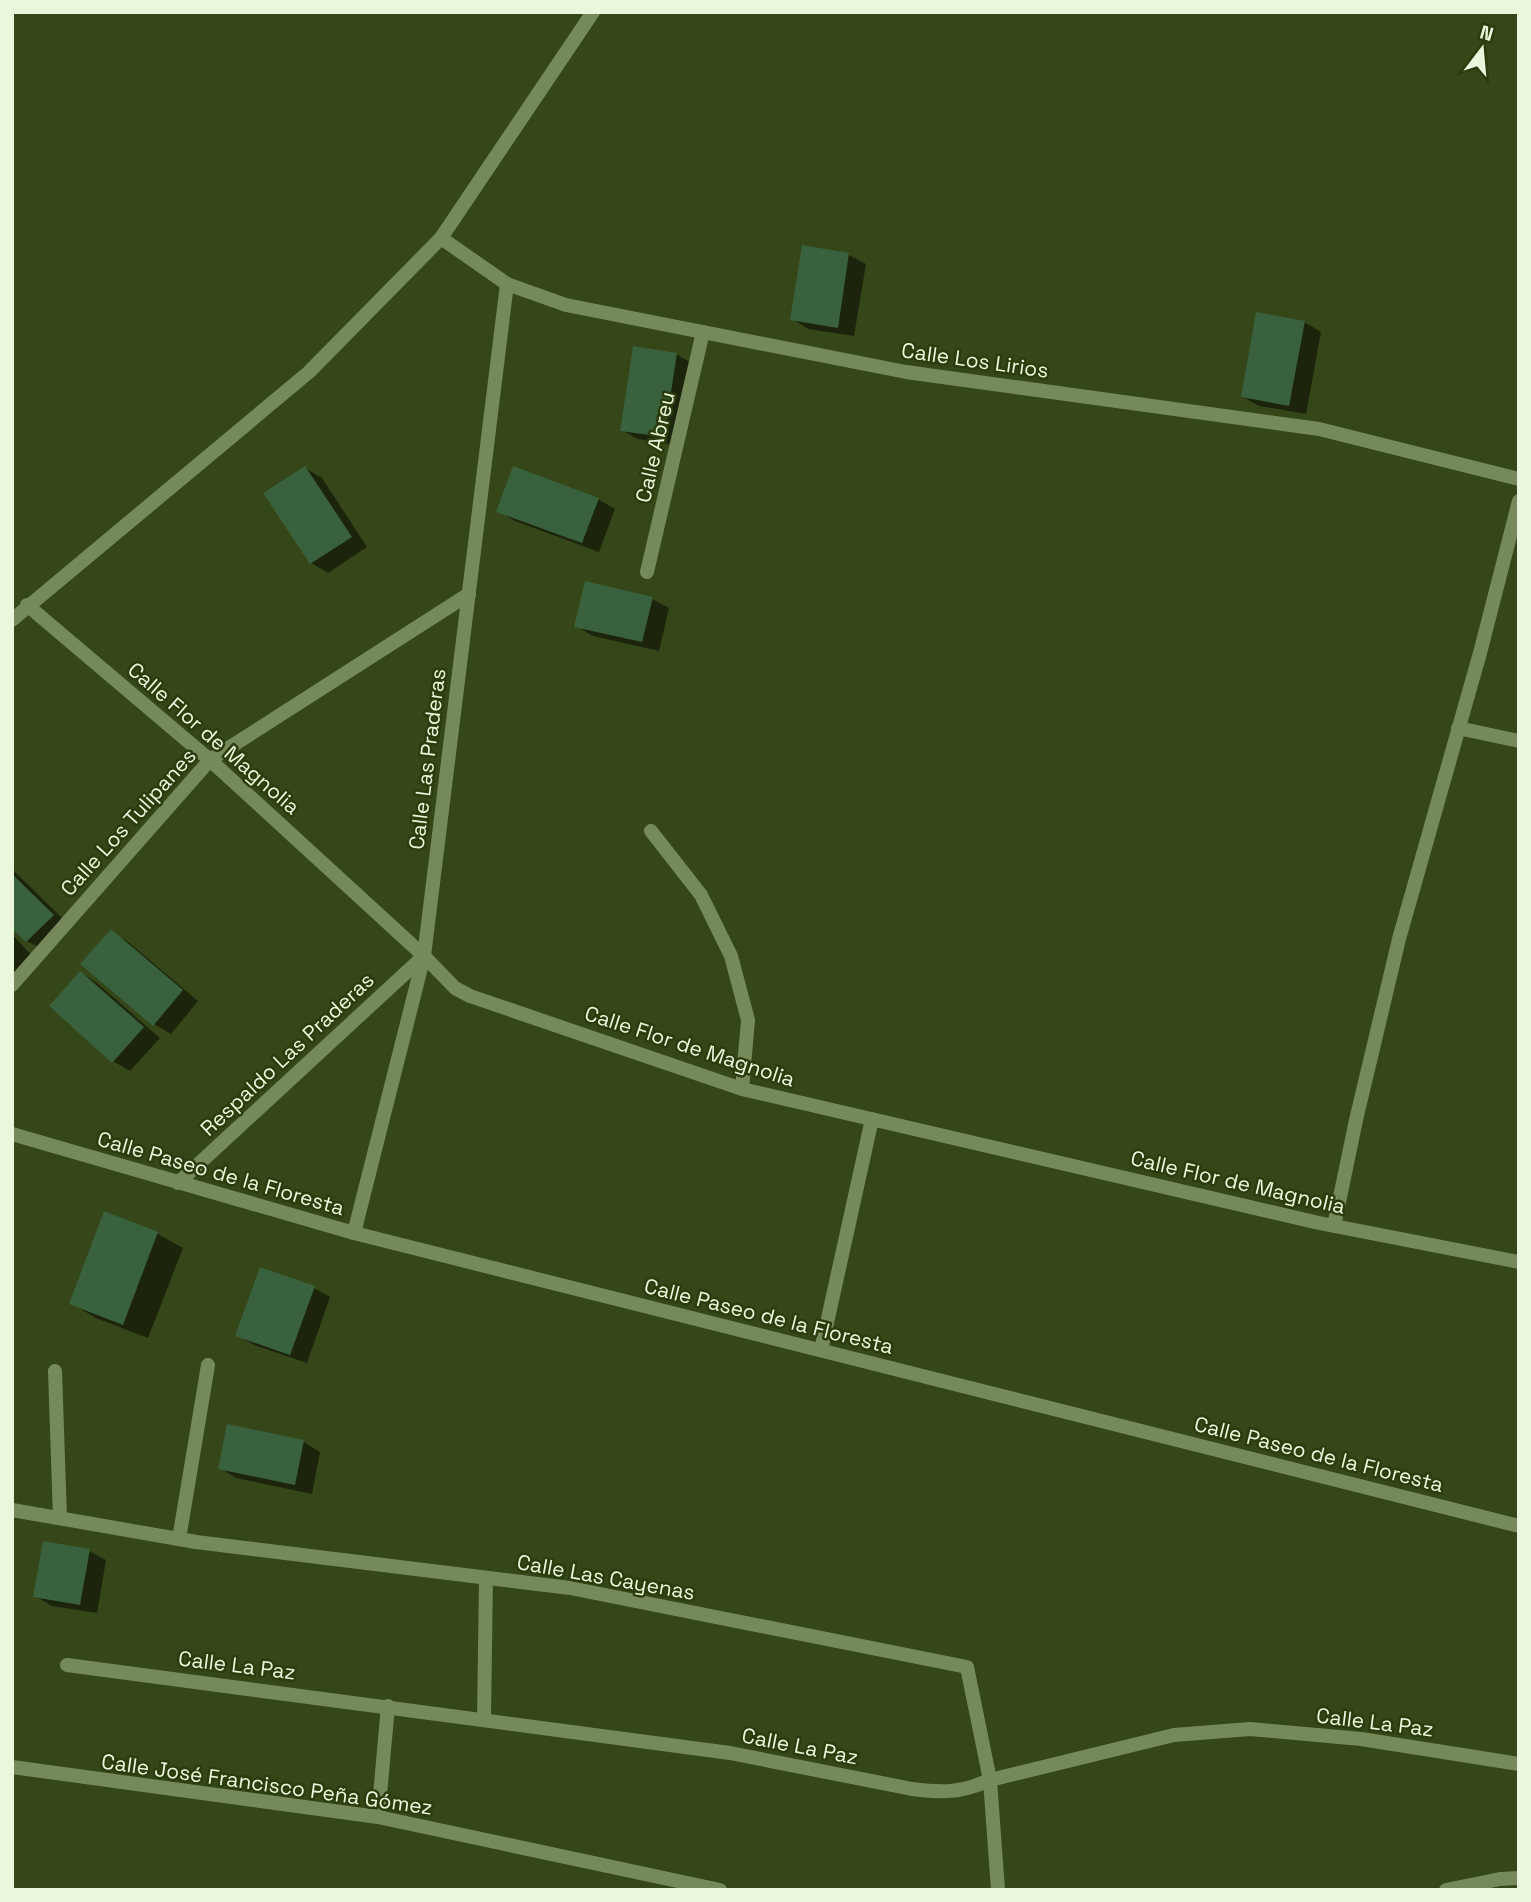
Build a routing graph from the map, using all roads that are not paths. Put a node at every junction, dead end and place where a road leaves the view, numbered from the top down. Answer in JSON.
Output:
{"nodes":[{"id":1,"x":593,"y":12,"type":"edge"},
{"id":2,"x":441,"y":238,"type":"junction"},
{"id":3,"x":507,"y":284,"type":"junction"},
{"id":4,"x":703,"y":332,"type":"junction"},
{"id":5,"x":1519,"y":479,"type":"edge"},
{"id":6,"x":1519,"y":501,"type":"edge"},
{"id":7,"x":647,"y":572,"type":"dead end"},
{"id":8,"x":469,"y":594,"type":"junction"},
{"id":9,"x":27,"y":605,"type":"junction"},
{"id":10,"x":12,"y":620,"type":"edge"},
{"id":11,"x":1458,"y":728,"type":"junction"},
{"id":12,"x":1519,"y":741,"type":"edge"},
{"id":13,"x":210,"y":760,"type":"junction"},
{"id":14,"x":650,"y":831,"type":"dead end"},
{"id":15,"x":424,"y":956,"type":"junction"},
{"id":16,"x":12,"y":985,"type":"edge"},
{"id":17,"x":742,"y":1089,"type":"junction"},
{"id":18,"x":872,"y":1119,"type":"junction"},
{"id":19,"x":12,"y":1134,"type":"edge"},
{"id":20,"x":178,"y":1183,"type":"junction"},
{"id":21,"x":1334,"y":1226,"type":"junction"},
{"id":22,"x":354,"y":1233,"type":"junction"},
{"id":23,"x":1519,"y":1262,"type":"edge"},
{"id":24,"x":821,"y":1350,"type":"junction"},
{"id":25,"x":208,"y":1365,"type":"dead end"},
{"id":26,"x":55,"y":1371,"type":"dead end"},
{"id":27,"x":12,"y":1510,"type":"edge"},
{"id":28,"x":60,"y":1518,"type":"junction"},
{"id":29,"x":1519,"y":1526,"type":"edge"},
{"id":30,"x":179,"y":1539,"type":"junction"},
{"id":31,"x":486,"y":1578,"type":"junction"},
{"id":32,"x":67,"y":1665,"type":"dead end"},
{"id":33,"x":388,"y":1706,"type":"junction"},
{"id":34,"x":484,"y":1719,"type":"junction"},
{"id":35,"x":1519,"y":1764,"type":"edge"},
{"id":36,"x":12,"y":1767,"type":"edge"},
{"id":37,"x":990,"y":1780,"type":"junction"},
{"id":38,"x":378,"y":1817,"type":"junction"},
{"id":39,"x":1519,"y":1878,"type":"edge"},
{"id":40,"x":720,"y":1890,"type":"edge"},
{"id":41,"x":998,"y":1890,"type":"edge"},
{"id":42,"x":1446,"y":1890,"type":"edge"}],
"edges":[{"from":1,"to":2,"type":"street"},
{"from":2,"to":3,"type":"street","name":"Calle Los Lirios"},
{"from":2,"to":9,"type":"street"},
{"from":3,"to":4,"type":"street","name":"Calle Los Lirios"},
{"from":3,"to":8,"type":"street","name":"Calle Las Praderas"},
{"from":4,"to":5,"type":"street","name":"Calle Los Lirios"},
{"from":4,"to":7,"type":"street","name":"Calle Abreu"},
{"from":6,"to":11,"type":"street"},
{"from":8,"to":13,"type":"street","name":"Calle Los Tulipanes"},
{"from":8,"to":15,"type":"street","name":"Calle Las Praderas"},
{"from":9,"to":10,"type":"street"},
{"from":9,"to":13,"type":"street","name":"Calle Flor de Magnolia"},
{"from":11,"to":12,"type":"street"},
{"from":11,"to":21,"type":"street"},
{"from":13,"to":15,"type":"street","name":"Calle Flor de Magnolia"},
{"from":13,"to":16,"type":"street","name":"Calle Los Tulipanes"},
{"from":14,"to":17,"type":"street"},
{"from":15,"to":17,"type":"street","name":"Calle Flor de Magnolia"},
{"from":15,"to":20,"type":"street","name":"Respaldo Las Praderas"},
{"from":15,"to":22,"type":"street","name":"Calle Las Praderas"},
{"from":17,"to":18,"type":"street","name":"Calle Flor de Magnolia"},
{"from":18,"to":21,"type":"street","name":"Calle Flor de Magnolia"},
{"from":18,"to":24,"type":"street"},
{"from":19,"to":20,"type":"street","name":"Calle Paseo de la Floresta"},
{"from":20,"to":22,"type":"street","name":"Calle Paseo de la Floresta"},
{"from":21,"to":23,"type":"street","name":"Calle Flor de Magnolia"},
{"from":22,"to":24,"type":"street","name":"Calle Paseo de la Floresta"},
{"from":24,"to":29,"type":"street","name":"Calle Paseo de la Floresta"},
{"from":25,"to":30,"type":"street"},
{"from":26,"to":28,"type":"street"},
{"from":27,"to":28,"type":"street","name":"Calle Las Cayenas"},
{"from":28,"to":30,"type":"street","name":"Calle Las Cayenas"},
{"from":30,"to":31,"type":"street","name":"Calle Las Cayenas"},
{"from":31,"to":34,"type":"street"},
{"from":31,"to":37,"type":"street","name":"Calle Las Cayenas"},
{"from":32,"to":33,"type":"street","name":"Calle La Paz"},
{"from":33,"to":34,"type":"street","name":"Calle La Paz"},
{"from":33,"to":38,"type":"street"},
{"from":34,"to":37,"type":"street","name":"Calle La Paz"},
{"from":35,"to":37,"type":"street","name":"Calle La Paz"},
{"from":36,"to":38,"type":"street","name":"Calle José Francisco Peña Gómez"},
{"from":37,"to":41,"type":"street","name":"Calle Las Cayenas"},
{"from":38,"to":40,"type":"street","name":"Calle José Francisco Peña Gómez"},
{"from":39,"to":42,"type":"street"}]}
